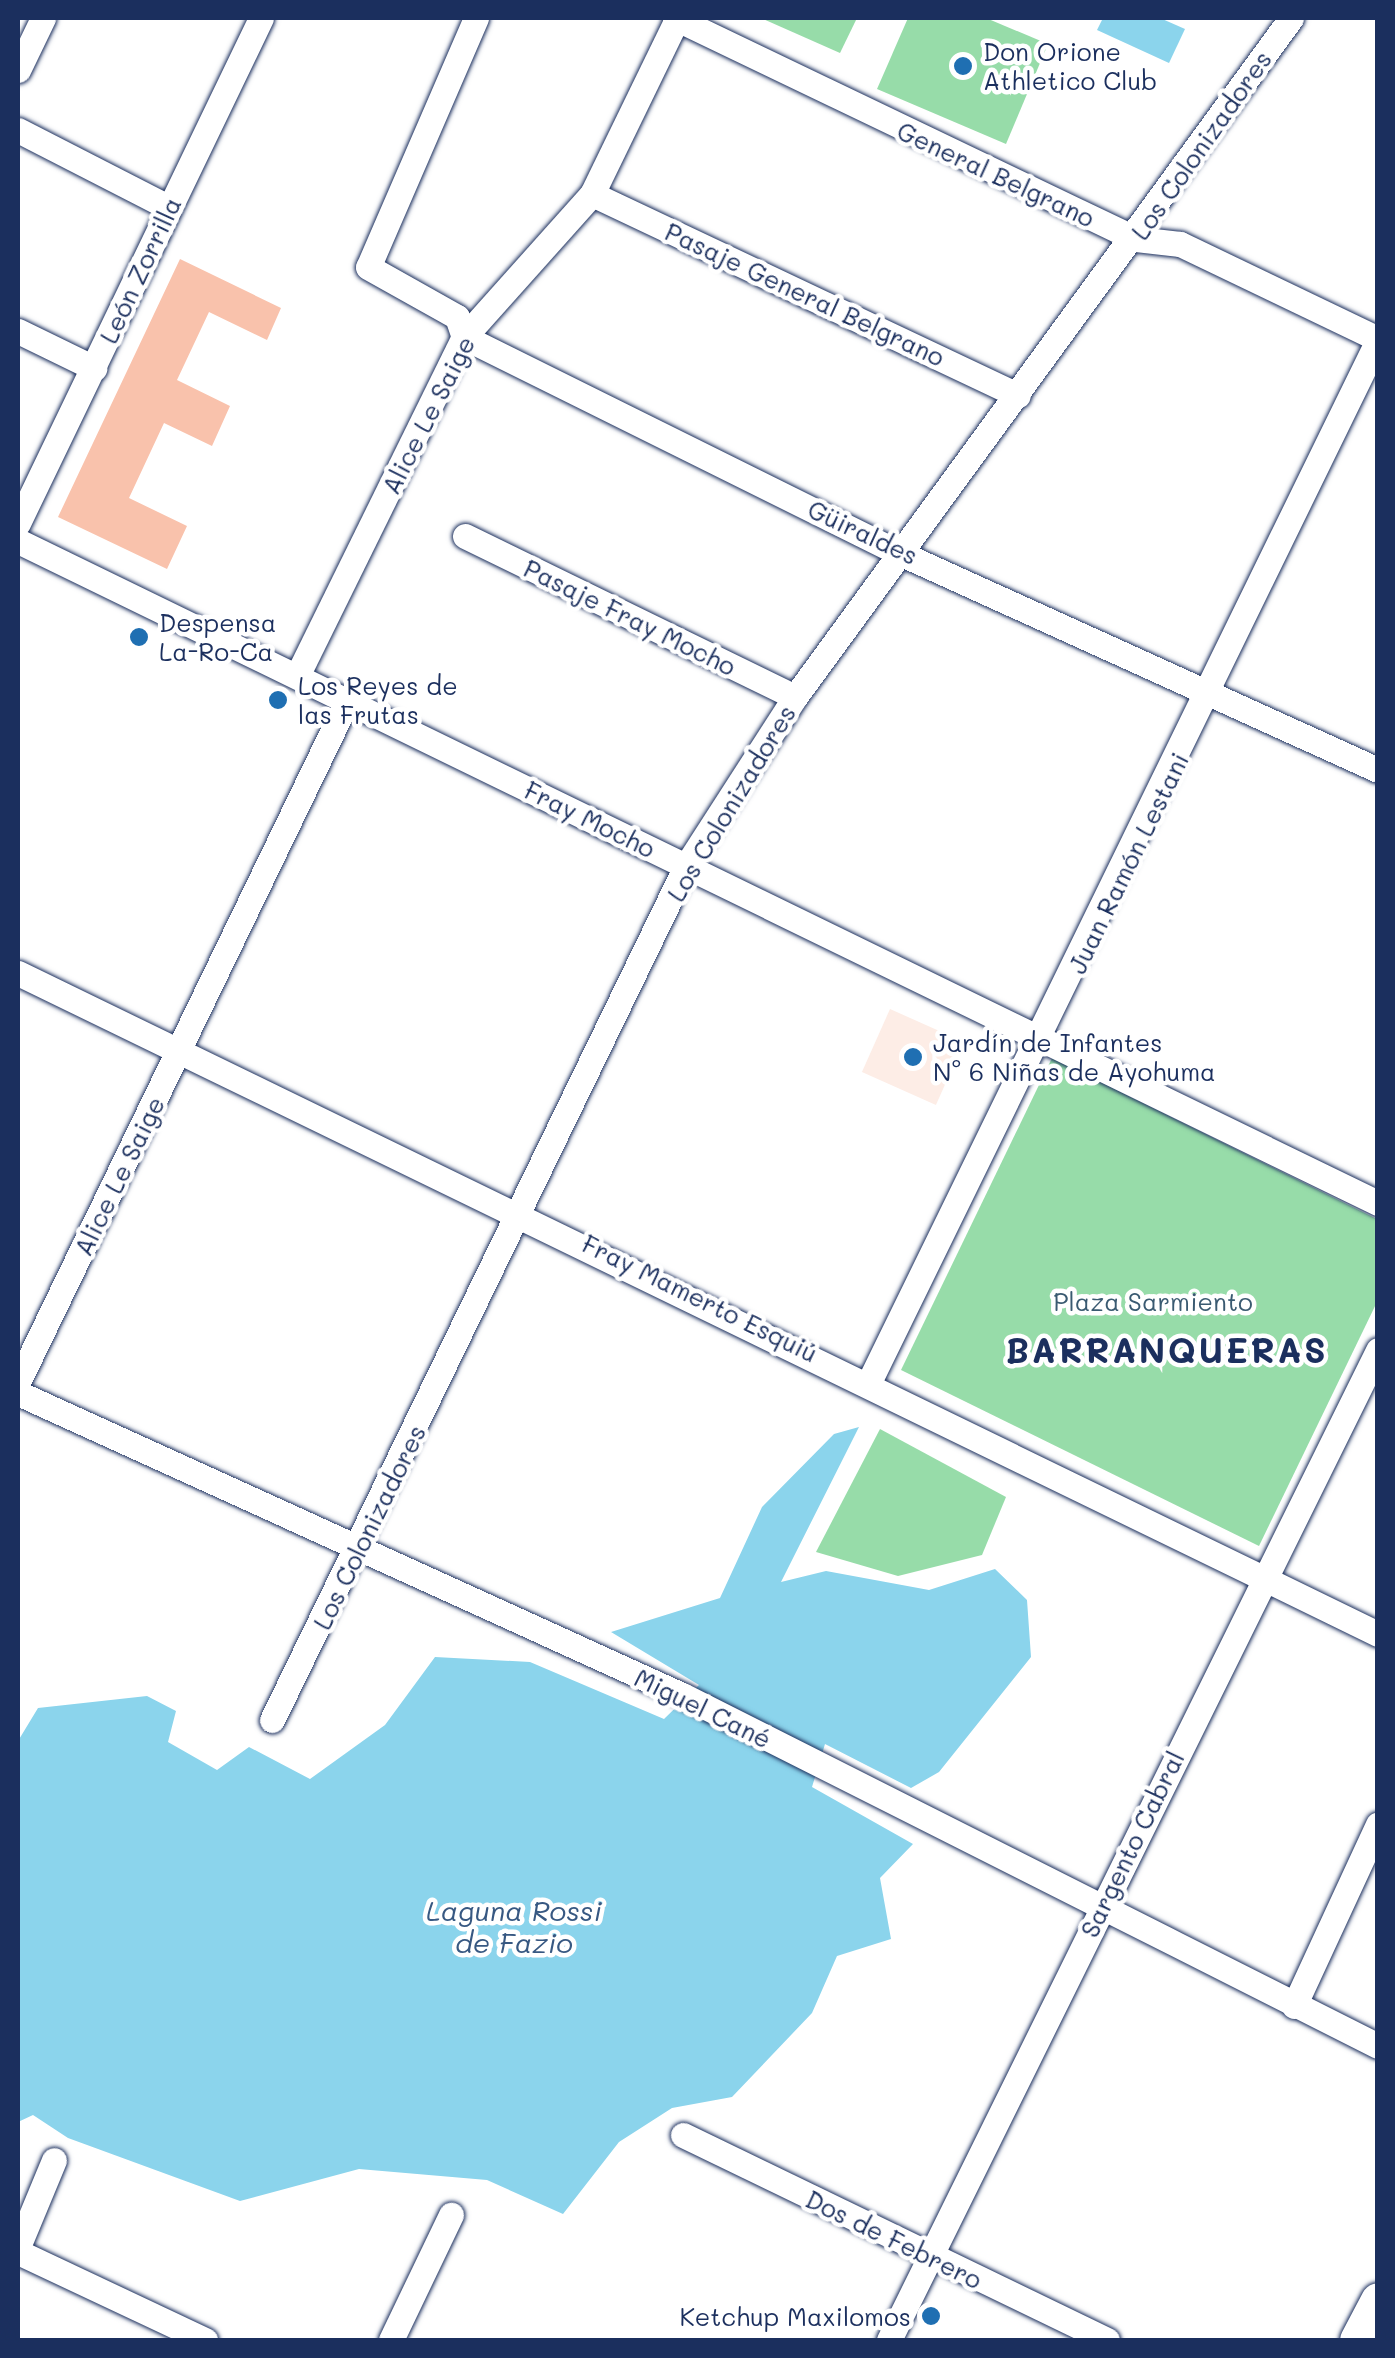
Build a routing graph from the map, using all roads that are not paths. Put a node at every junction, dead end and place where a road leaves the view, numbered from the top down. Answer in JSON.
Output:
{"nodes":[{"id":1,"x":43,"y":18,"type":"edge"},
{"id":2,"x":261,"y":18,"type":"edge"},
{"id":3,"x":476,"y":18,"type":"edge"},
{"id":4,"x":676,"y":18,"type":"edge"},
{"id":5,"x":1291,"y":18,"type":"edge"},
{"id":6,"x":18,"y":70,"type":"edge"},
{"id":7,"x":18,"y":130,"type":"edge"},
{"id":8,"x":592,"y":194,"type":"junction"},
{"id":9,"x":168,"y":208,"type":"junction"},
{"id":10,"x":1136,"y":240,"type":"junction"},
{"id":11,"x":18,"y":332,"type":"edge"},
{"id":12,"x":464,"y":338,"type":"junction"},
{"id":13,"x":1378,"y":340,"type":"edge"},
{"id":14,"x":94,"y":368,"type":"junction"},
{"id":15,"x":1018,"y":395,"type":"junction"},
{"id":16,"x":18,"y":522,"type":"edge"},
{"id":17,"x":465,"y":536,"type":"dead end"},
{"id":18,"x":18,"y":541,"type":"edge"},
{"id":19,"x":904,"y":555,"type":"junction"},
{"id":20,"x":297,"y":676,"type":"junction"},
{"id":21,"x":1213,"y":690,"type":"junction"},
{"id":22,"x":795,"y":697,"type":"junction"},
{"id":23,"x":348,"y":700,"type":"junction"},
{"id":24,"x":1378,"y":770,"type":"edge"},
{"id":25,"x":686,"y":866,"type":"junction"},
{"id":26,"x":18,"y":973,"type":"edge"},
{"id":27,"x":1043,"y":1036,"type":"junction"},
{"id":28,"x":181,"y":1052,"type":"junction"},
{"id":29,"x":1378,"y":1203,"type":"edge"},
{"id":30,"x":523,"y":1213,"type":"junction"},
{"id":31,"x":1378,"y":1350,"type":"edge"},
{"id":32,"x":870,"y":1380,"type":"junction"},
{"id":33,"x":18,"y":1382,"type":"edge"},
{"id":34,"x":18,"y":1393,"type":"edge"},
{"id":35,"x":358,"y":1554,"type":"junction"},
{"id":36,"x":1265,"y":1577,"type":"junction"},
{"id":37,"x":1378,"y":1634,"type":"edge"},
{"id":38,"x":272,"y":1720,"type":"dead end"},
{"id":39,"x":1378,"y":1824,"type":"edge"},
{"id":40,"x":1098,"y":1912,"type":"junction"},
{"id":41,"x":1294,"y":2006,"type":"junction"},
{"id":42,"x":1378,"y":2046,"type":"edge"},
{"id":43,"x":683,"y":2135,"type":"dead end"},
{"id":44,"x":54,"y":2160,"type":"dead end"},
{"id":45,"x":451,"y":2215,"type":"dead end"},
{"id":46,"x":18,"y":2250,"type":"edge"},
{"id":47,"x":930,"y":2258,"type":"junction"},
{"id":48,"x":1378,"y":2300,"type":"edge"},
{"id":49,"x":205,"y":2340,"type":"edge"},
{"id":50,"x":391,"y":2340,"type":"edge"},
{"id":51,"x":889,"y":2340,"type":"edge"},
{"id":52,"x":1107,"y":2340,"type":"edge"},
{"id":53,"x":1357,"y":2340,"type":"edge"}],
"edges":[{"from":1,"to":6,"type":"street"},
{"from":2,"to":9,"type":"street","name":"León Zorrilla"},
{"from":3,"to":12,"type":"street","name":"Güiraldes"},
{"from":4,"to":8,"type":"street","name":"Alice Le Saige"},
{"from":4,"to":10,"type":"street","name":"General Belgrano"},
{"from":5,"to":10,"type":"street","name":"Los Colonizadores"},
{"from":7,"to":9,"type":"street"},
{"from":8,"to":12,"type":"street","name":"Alice Le Saige"},
{"from":8,"to":15,"type":"street","name":"Pasaje General Belgrano"},
{"from":9,"to":14,"type":"street","name":"León Zorrilla"},
{"from":10,"to":13,"type":"street","name":"General Belgrano"},
{"from":10,"to":15,"type":"street","name":"Los Colonizadores"},
{"from":11,"to":14,"type":"street"},
{"from":12,"to":19,"type":"street","name":"Güiraldes"},
{"from":12,"to":20,"type":"street","name":"Alice Le Saige"},
{"from":13,"to":21,"type":"street","name":"Juan Ramón Lestani"},
{"from":14,"to":16,"type":"street","name":"León Zorrilla"},
{"from":15,"to":19,"type":"street","name":"Los Colonizadores"},
{"from":17,"to":22,"type":"street","name":"Pasaje Fray Mocho"},
{"from":18,"to":20,"type":"street","name":"Fray Mocho"},
{"from":19,"to":21,"type":"street","name":"Güiraldes"},
{"from":19,"to":22,"type":"street","name":"Los Colonizadores"},
{"from":20,"to":23,"type":"street","name":"Fray Mocho"},
{"from":21,"to":24,"type":"street","name":"Güiraldes"},
{"from":21,"to":27,"type":"street","name":"Juan Ramón Lestani"},
{"from":22,"to":25,"type":"street","name":"Los Colonizadores"},
{"from":23,"to":25,"type":"street","name":"Fray Mocho"},
{"from":23,"to":28,"type":"street","name":"Alice Le Saige"},
{"from":25,"to":27,"type":"street","name":"Fray Mocho"},
{"from":25,"to":30,"type":"street","name":"Los Colonizadores"},
{"from":26,"to":28,"type":"street","name":"Fray Mamerto Esquiú"},
{"from":27,"to":29,"type":"street","name":"Fray Mocho"},
{"from":27,"to":32,"type":"street","name":"Juan Ramón Lestani"},
{"from":28,"to":30,"type":"street","name":"Fray Mamerto Esquiú"},
{"from":28,"to":33,"type":"street","name":"Alice Le Saige"},
{"from":30,"to":32,"type":"street","name":"Fray Mamerto Esquiú"},
{"from":30,"to":35,"type":"street","name":"Los Colonizadores"},
{"from":31,"to":36,"type":"street","name":"Sargento Cabral"},
{"from":32,"to":36,"type":"street","name":"Fray Mamerto Esquiú"},
{"from":34,"to":35,"type":"street","name":"Miguel Cané"},
{"from":35,"to":38,"type":"street","name":"Los Colonizadores"},
{"from":35,"to":40,"type":"street","name":"Miguel Cané"},
{"from":36,"to":37,"type":"street","name":"Fray Mamerto Esquiú"},
{"from":36,"to":40,"type":"street","name":"Sargento Cabral"},
{"from":39,"to":41,"type":"street"},
{"from":40,"to":41,"type":"street","name":"Miguel Cané"},
{"from":40,"to":47,"type":"street","name":"Sargento Cabral"},
{"from":41,"to":42,"type":"street","name":"Miguel Cané"},
{"from":43,"to":47,"type":"street","name":"Dos de Febrero"},
{"from":44,"to":46,"type":"street"},
{"from":45,"to":50,"type":"street"},
{"from":46,"to":49,"type":"street"},
{"from":47,"to":51,"type":"street","name":"Sargento Cabral"},
{"from":47,"to":52,"type":"street","name":"Dos de Febrero"},
{"from":48,"to":53,"type":"main road"}]}
